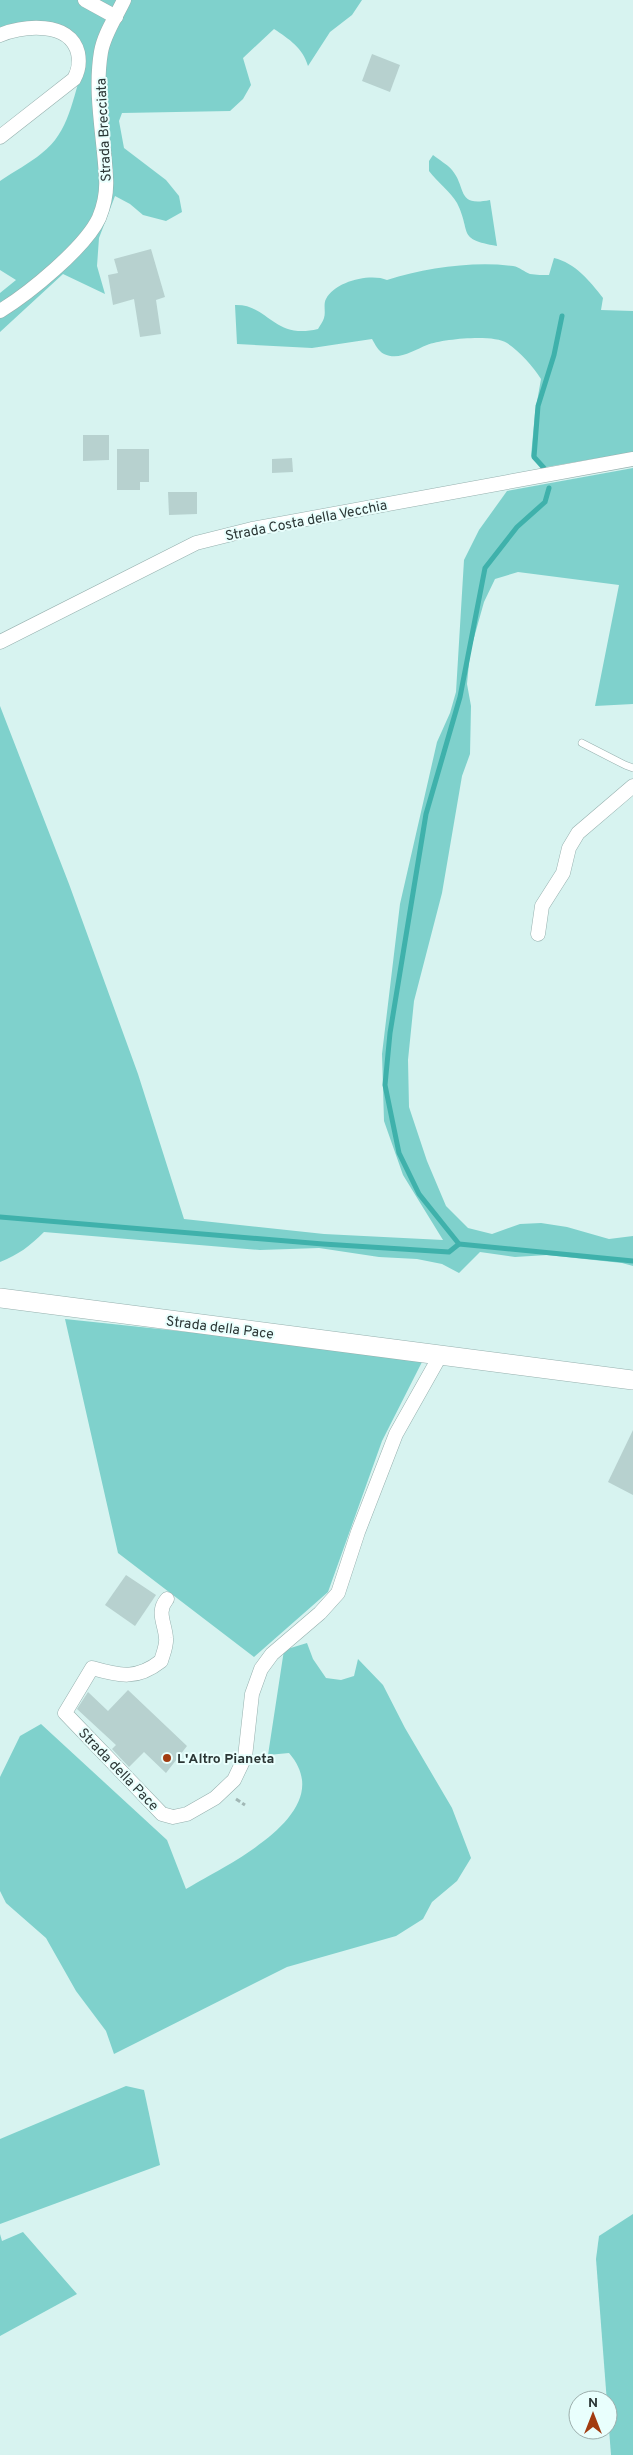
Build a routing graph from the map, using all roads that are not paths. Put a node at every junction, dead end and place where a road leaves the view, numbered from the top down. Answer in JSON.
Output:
{"nodes":[{"id":1,"x":85,"y":0,"type":"edge"},
{"id":2,"x":124,"y":0,"type":"edge"},
{"id":3,"x":116,"y":17,"type":"junction"},
{"id":4,"x":0,"y":34,"type":"edge"},
{"id":5,"x":0,"y":137,"type":"edge"},
{"id":6,"x":0,"y":311,"type":"edge"},
{"id":7,"x":633,"y":459,"type":"edge"},
{"id":8,"x":0,"y":642,"type":"edge"},
{"id":9,"x":582,"y":743,"type":"dead end"},
{"id":10,"x":633,"y":768,"type":"edge"},
{"id":11,"x":633,"y":786,"type":"edge"},
{"id":12,"x":538,"y":934,"type":"dead end"},
{"id":13,"x":0,"y":1298,"type":"edge"},
{"id":14,"x":440,"y":1356,"type":"junction"},
{"id":15,"x":633,"y":1380,"type":"edge"},
{"id":16,"x":167,"y":1599,"type":"dead end"}],
"edges":[{"from":1,"to":3,"type":"street"},
{"from":2,"to":3,"type":"street","name":"Strada Brecciata"},
{"from":3,"to":6,"type":"street","name":"Strada Brecciata"},
{"from":4,"to":5,"type":"street"},
{"from":7,"to":8,"type":"street","name":"Strada Costa della Vecchia"},
{"from":9,"to":10,"type":"lane"},
{"from":11,"to":12,"type":"street"},
{"from":13,"to":14,"type":"street","name":"Strada della Pace"},
{"from":14,"to":15,"type":"street","name":"Strada della Pace"},
{"from":14,"to":16,"type":"street","name":"Strada della Pace"}]}
